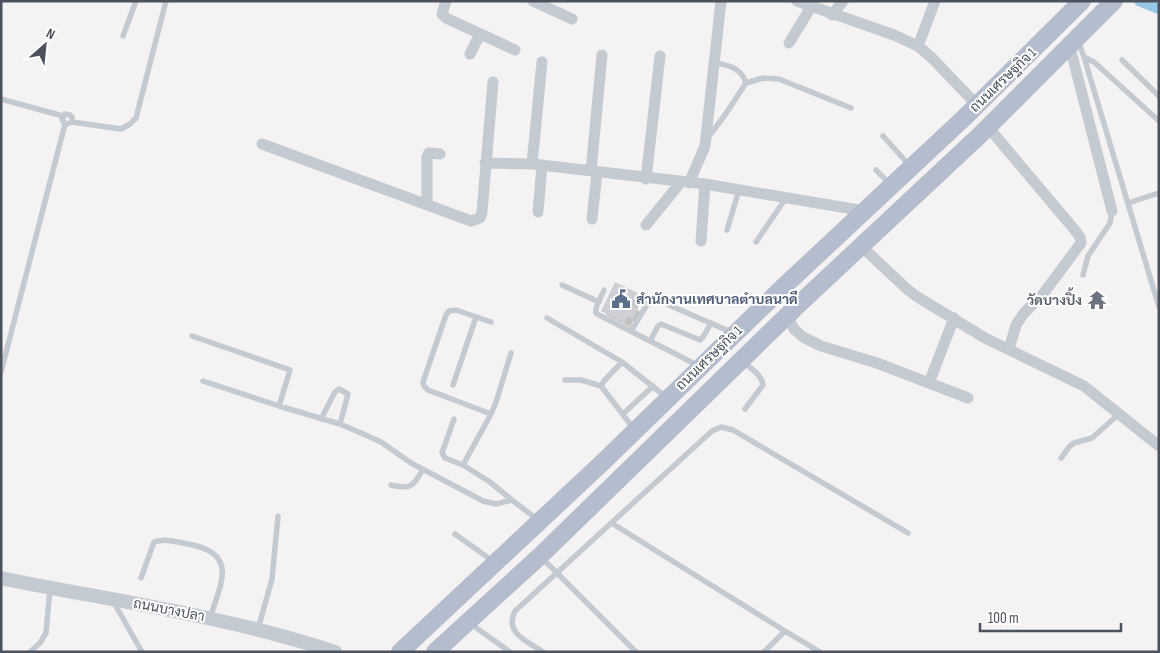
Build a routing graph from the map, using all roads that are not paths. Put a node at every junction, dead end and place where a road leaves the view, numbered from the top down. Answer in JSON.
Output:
{"nodes":[{"id":1,"x":136,"y":1,"type":"edge"},
{"id":2,"x":166,"y":1,"type":"edge"},
{"id":3,"x":446,"y":1,"type":"edge"},
{"id":4,"x":533,"y":1,"type":"edge"},
{"id":5,"x":721,"y":1,"type":"edge"},
{"id":6,"x":797,"y":1,"type":"edge"},
{"id":7,"x":843,"y":1,"type":"edge"},
{"id":8,"x":935,"y":1,"type":"edge"},
{"id":9,"x":1082,"y":1,"type":"edge"},
{"id":10,"x":1114,"y":1,"type":"edge"},
{"id":11,"x":811,"y":7,"type":"junction"},
{"id":12,"x":832,"y":14,"type":"junction"},
{"id":13,"x":572,"y":18,"type":"dead end"},
{"id":14,"x":480,"y":34,"type":"junction"},
{"id":15,"x":123,"y":36,"type":"dead end"},
{"id":16,"x":789,"y":43,"type":"dead end"},
{"id":17,"x":1073,"y":43,"type":"junction"},
{"id":18,"x":918,"y":46,"type":"junction"},
{"id":19,"x":515,"y":50,"type":"dead end"},
{"id":20,"x":470,"y":54,"type":"dead end"},
{"id":21,"x":602,"y":55,"type":"dead end"},
{"id":22,"x":660,"y":56,"type":"dead end"},
{"id":23,"x":1084,"y":57,"type":"junction"},
{"id":24,"x":1122,"y":60,"type":"dead end"},
{"id":25,"x":542,"y":62,"type":"dead end"},
{"id":26,"x":714,"y":62,"type":"junction"},
{"id":27,"x":493,"y":82,"type":"dead end"},
{"id":28,"x":746,"y":83,"type":"junction"},
{"id":29,"x":1159,"y":96,"type":"edge"},
{"id":30,"x":1,"y":99,"type":"edge"},
{"id":31,"x":977,"y":105,"type":"junction"},
{"id":32,"x":851,"y":108,"type":"dead end"},
{"id":33,"x":63,"y":116,"type":"junction"},
{"id":34,"x":1159,"y":121,"type":"edge"},
{"id":35,"x":72,"y":122,"type":"junction"},
{"id":36,"x":65,"y":124,"type":"junction"},
{"id":37,"x":988,"y":127,"type":"junction"},
{"id":38,"x":883,"y":136,"type":"dead end"},
{"id":39,"x":706,"y":139,"type":"junction"},
{"id":40,"x":262,"y":144,"type":"dead end"},
{"id":41,"x":440,"y":154,"type":"dead end"},
{"id":42,"x":485,"y":163,"type":"junction"},
{"id":43,"x":537,"y":164,"type":"junction"},
{"id":44,"x":911,"y":167,"type":"junction"},
{"id":45,"x":876,"y":170,"type":"dead end"},
{"id":46,"x":594,"y":172,"type":"junction"},
{"id":47,"x":646,"y":178,"type":"junction"},
{"id":48,"x":685,"y":182,"type":"junction"},
{"id":49,"x":705,"y":184,"type":"junction"},
{"id":50,"x":891,"y":186,"type":"junction"},
{"id":51,"x":739,"y":190,"type":"junction"},
{"id":52,"x":1159,"y":193,"type":"edge"},
{"id":53,"x":787,"y":197,"type":"junction"},
{"id":54,"x":1128,"y":203,"type":"junction"},
{"id":55,"x":427,"y":204,"type":"junction"},
{"id":56,"x":865,"y":211,"type":"junction"},
{"id":57,"x":538,"y":212,"type":"dead end"},
{"id":58,"x":1112,"y":212,"type":"joint"},
{"id":59,"x":592,"y":219,"type":"dead end"},
{"id":60,"x":646,"y":224,"type":"dead end"},
{"id":61,"x":727,"y":230,"type":"dead end"},
{"id":62,"x":701,"y":241,"type":"dead end"},
{"id":63,"x":756,"y":242,"type":"dead end"},
{"id":64,"x":861,"y":246,"type":"junction"},
{"id":65,"x":1082,"y":276,"type":"dead end"},
{"id":66,"x":562,"y":285,"type":"dead end"},
{"id":67,"x":604,"y":290,"type":"dead end"},
{"id":68,"x":598,"y":302,"type":"junction"},
{"id":69,"x":1159,"y":307,"type":"edge"},
{"id":70,"x":788,"y":315,"type":"junction"},
{"id":71,"x":476,"y":317,"type":"junction"},
{"id":72,"x":547,"y":318,"type":"dead end"},
{"id":73,"x":954,"y":318,"type":"junction"},
{"id":74,"x":491,"y":322,"type":"dead end"},
{"id":75,"x":711,"y":323,"type":"junction"},
{"id":76,"x":631,"y":331,"type":"junction"},
{"id":77,"x":735,"y":334,"type":"junction"},
{"id":78,"x":192,"y":336,"type":"dead end"},
{"id":79,"x":650,"y":341,"type":"junction"},
{"id":80,"x":1009,"y":349,"type":"junction"},
{"id":81,"x":510,"y":353,"type":"dead end"},
{"id":82,"x":741,"y":360,"type":"junction"},
{"id":83,"x":622,"y":362,"type":"junction"},
{"id":84,"x":701,"y":367,"type":"junction"},
{"id":85,"x":1,"y":372,"type":"edge"},
{"id":86,"x":565,"y":380,"type":"dead end"},
{"id":87,"x":203,"y":381,"type":"dead end"},
{"id":88,"x":929,"y":382,"type":"junction"},
{"id":89,"x":453,"y":385,"type":"dead end"},
{"id":90,"x":601,"y":386,"type":"junction"},
{"id":91,"x":653,"y":386,"type":"junction"},
{"id":92,"x":968,"y":398,"type":"dead end"},
{"id":93,"x":668,"y":399,"type":"junction"},
{"id":94,"x":279,"y":406,"type":"junction"},
{"id":95,"x":746,"y":409,"type":"dead end"},
{"id":96,"x":491,"y":414,"type":"junction"},
{"id":97,"x":623,"y":414,"type":"junction"},
{"id":98,"x":1119,"y":414,"type":"junction"},
{"id":99,"x":321,"y":419,"type":"junction"},
{"id":100,"x":454,"y":419,"type":"dead end"},
{"id":101,"x":340,"y":424,"type":"junction"},
{"id":102,"x":635,"y":430,"type":"junction"},
{"id":103,"x":1159,"y":446,"type":"edge"},
{"id":104,"x":1061,"y":458,"type":"dead end"},
{"id":105,"x":463,"y":465,"type":"junction"},
{"id":106,"x":423,"y":469,"type":"junction"},
{"id":107,"x":391,"y":485,"type":"dead end"},
{"id":108,"x":512,"y":500,"type":"junction"},
{"id":109,"x":278,"y":516,"type":"dead end"},
{"id":110,"x":540,"y":522,"type":"junction"},
{"id":111,"x":613,"y":524,"type":"junction"},
{"id":112,"x":908,"y":532,"type":"dead end"},
{"id":113,"x":455,"y":534,"type":"dead end"},
{"id":114,"x":540,"y":556,"type":"junction"},
{"id":115,"x":495,"y":564,"type":"junction"},
{"id":116,"x":557,"y":573,"type":"junction"},
{"id":117,"x":1,"y":578,"type":"edge"},
{"id":118,"x":141,"y":578,"type":"dead end"},
{"id":119,"x":50,"y":588,"type":"junction"},
{"id":120,"x":112,"y":600,"type":"junction"},
{"id":121,"x":210,"y":618,"type":"junction"},
{"id":122,"x":467,"y":622,"type":"junction"},
{"id":123,"x":258,"y":629,"type":"junction"},
{"id":124,"x":785,"y":630,"type":"junction"},
{"id":125,"x":422,"y":631,"type":"junction"},
{"id":126,"x":436,"y":650,"type":"edge"},
{"id":127,"x":30,"y":652,"type":"edge"},
{"id":128,"x":142,"y":652,"type":"edge"},
{"id":129,"x":336,"y":652,"type":"edge"},
{"id":130,"x":400,"y":652,"type":"edge"},
{"id":131,"x":510,"y":652,"type":"edge"},
{"id":132,"x":543,"y":652,"type":"edge"},
{"id":133,"x":636,"y":652,"type":"edge"},
{"id":134,"x":764,"y":652,"type":"edge"},
{"id":135,"x":820,"y":652,"type":"edge"}],
"edges":[{"from":1,"to":15,"type":"lane"},
{"from":2,"to":35,"type":"lane"},
{"from":3,"to":14,"type":"street"},
{"from":4,"to":13,"type":"street"},
{"from":5,"to":26,"type":"street"},
{"from":6,"to":11,"type":"street"},
{"from":7,"to":12,"type":"street"},
{"from":8,"to":18,"type":"street"},
{"from":9,"to":31,"type":"main road","name":"ถนนเศรษฐกิจ 1"},
{"from":10,"to":17,"type":"main road","name":"ถนนเศรษฐกิจ 1"},
{"from":11,"to":12,"type":"street"},
{"from":11,"to":16,"type":"street"},
{"from":12,"to":18,"type":"street"},
{"from":14,"to":19,"type":"street"},
{"from":14,"to":20,"type":"street"},
{"from":17,"to":23,"type":"lane"},
{"from":17,"to":37,"type":"main road","name":"ถนนเศรษฐกิจ 1"},
{"from":17,"to":58,"type":"street"},
{"from":18,"to":31,"type":"street"},
{"from":21,"to":46,"type":"street"},
{"from":22,"to":47,"type":"street"},
{"from":23,"to":34,"type":"lane"},
{"from":23,"to":54,"type":"lane"},
{"from":24,"to":29,"type":"lane"},
{"from":25,"to":43,"type":"street"},
{"from":26,"to":28,"type":"lane"},
{"from":26,"to":39,"type":"street"},
{"from":27,"to":42,"type":"street"},
{"from":28,"to":32,"type":"lane"},
{"from":28,"to":39,"type":"lane"},
{"from":30,"to":33,"type":"lane"},
{"from":31,"to":44,"type":"main road","name":"ถนนเศรษฐกิจ 1"},
{"from":33,"to":35,"type":"lane"},
{"from":33,"to":36,"type":"lane"},
{"from":35,"to":36,"type":"lane"},
{"from":36,"to":85,"type":"lane"},
{"from":37,"to":64,"type":"main road","name":"ถนนเศรษฐกิจ 1"},
{"from":37,"to":80,"type":"street"},
{"from":38,"to":44,"type":"lane"},
{"from":39,"to":48,"type":"street"},
{"from":40,"to":55,"type":"street"},
{"from":41,"to":55,"type":"street"},
{"from":42,"to":43,"type":"street"},
{"from":42,"to":55,"type":"street"},
{"from":43,"to":46,"type":"street"},
{"from":43,"to":57,"type":"street"},
{"from":44,"to":50,"type":"main road","name":"ถนนเศรษฐกิจ 1"},
{"from":45,"to":50,"type":"lane"},
{"from":46,"to":47,"type":"street"},
{"from":46,"to":59,"type":"street"},
{"from":47,"to":48,"type":"street"},
{"from":48,"to":49,"type":"street"},
{"from":48,"to":60,"type":"street"},
{"from":49,"to":51,"type":"street"},
{"from":49,"to":62,"type":"street"},
{"from":50,"to":56,"type":"main road","name":"ถนนเศรษฐกิจ 1"},
{"from":51,"to":53,"type":"street"},
{"from":51,"to":61,"type":"lane"},
{"from":52,"to":54,"type":"lane"},
{"from":53,"to":56,"type":"street"},
{"from":53,"to":63,"type":"lane"},
{"from":54,"to":69,"type":"lane"},
{"from":56,"to":77,"type":"main road","name":"ถนนเศรษฐกิจ 1"},
{"from":58,"to":65,"type":"lane"},
{"from":64,"to":70,"type":"main road","name":"ถนนเศรษฐกิจ 1"},
{"from":64,"to":73,"type":"street"},
{"from":66,"to":68,"type":"lane"},
{"from":67,"to":68,"type":"lane"},
{"from":68,"to":76,"type":"lane"},
{"from":70,"to":82,"type":"main road","name":"ถนนเศรษฐกิจ 1"},
{"from":70,"to":88,"type":"street"},
{"from":71,"to":74,"type":"lane"},
{"from":71,"to":89,"type":"lane"},
{"from":71,"to":96,"type":"lane"},
{"from":72,"to":83,"type":"lane"},
{"from":73,"to":80,"type":"street"},
{"from":73,"to":88,"type":"street"},
{"from":75,"to":76,"type":"lane"},
{"from":75,"to":77,"type":"lane"},
{"from":75,"to":79,"type":"lane"},
{"from":76,"to":79,"type":"lane"},
{"from":77,"to":84,"type":"main road","name":"ถนนเศรษฐกิจ 1"},
{"from":78,"to":94,"type":"lane"},
{"from":79,"to":84,"type":"lane"},
{"from":80,"to":98,"type":"street"},
{"from":81,"to":96,"type":"lane"},
{"from":82,"to":95,"type":"lane"},
{"from":82,"to":114,"type":"main road","name":"ถนนเศรษฐกิจ 1"},
{"from":83,"to":90,"type":"lane"},
{"from":83,"to":91,"type":"lane"},
{"from":84,"to":93,"type":"main road","name":"ถนนเศรษฐกิจ 1"},
{"from":86,"to":90,"type":"lane"},
{"from":87,"to":94,"type":"lane"},
{"from":88,"to":92,"type":"street"},
{"from":90,"to":97,"type":"lane"},
{"from":91,"to":93,"type":"lane"},
{"from":91,"to":97,"type":"lane"},
{"from":93,"to":102,"type":"main road","name":"ถนนเศรษฐกิจ 1"},
{"from":94,"to":99,"type":"lane"},
{"from":96,"to":105,"type":"lane"},
{"from":97,"to":102,"type":"lane"},
{"from":98,"to":103,"type":"street"},
{"from":98,"to":104,"type":"lane"},
{"from":99,"to":101,"type":"lane"},
{"from":99,"to":101,"type":"lane"},
{"from":100,"to":105,"type":"lane"},
{"from":101,"to":106,"type":"lane"},
{"from":102,"to":110,"type":"main road","name":"ถนนเศรษฐกิจ 1"},
{"from":105,"to":108,"type":"lane"},
{"from":106,"to":107,"type":"lane"},
{"from":106,"to":108,"type":"lane"},
{"from":108,"to":110,"type":"lane"},
{"from":109,"to":123,"type":"lane"},
{"from":110,"to":115,"type":"main road","name":"ถนนเศรษฐกิจ 1"},
{"from":111,"to":112,"type":"lane"},
{"from":111,"to":116,"type":"lane"},
{"from":111,"to":124,"type":"lane"},
{"from":113,"to":115,"type":"lane"},
{"from":114,"to":116,"type":"lane"},
{"from":114,"to":122,"type":"main road","name":"ถนนเศรษฐกิจ 1"},
{"from":115,"to":125,"type":"main road","name":"ถนนเศรษฐกิจ 1"},
{"from":116,"to":132,"type":"lane"},
{"from":116,"to":133,"type":"lane"},
{"from":117,"to":119,"type":"street","name":"ถนนบางปลา"},
{"from":118,"to":121,"type":"lane"},
{"from":119,"to":120,"type":"street","name":"ถนนบางปลา"},
{"from":119,"to":127,"type":"lane"},
{"from":120,"to":121,"type":"street","name":"ถนนบางปลา"},
{"from":120,"to":128,"type":"lane"},
{"from":121,"to":123,"type":"street","name":"ถนนบางปลา"},
{"from":122,"to":126,"type":"main road","name":"ถนนเศรษฐกิจ 1"},
{"from":122,"to":131,"type":"lane"},
{"from":123,"to":129,"type":"street","name":"ถนนบางปลา"},
{"from":124,"to":134,"type":"lane"},
{"from":124,"to":135,"type":"lane"},
{"from":125,"to":126,"type":"main road"},
{"from":125,"to":130,"type":"main road","name":"ถนนเศรษฐกิจ 1"}]}
